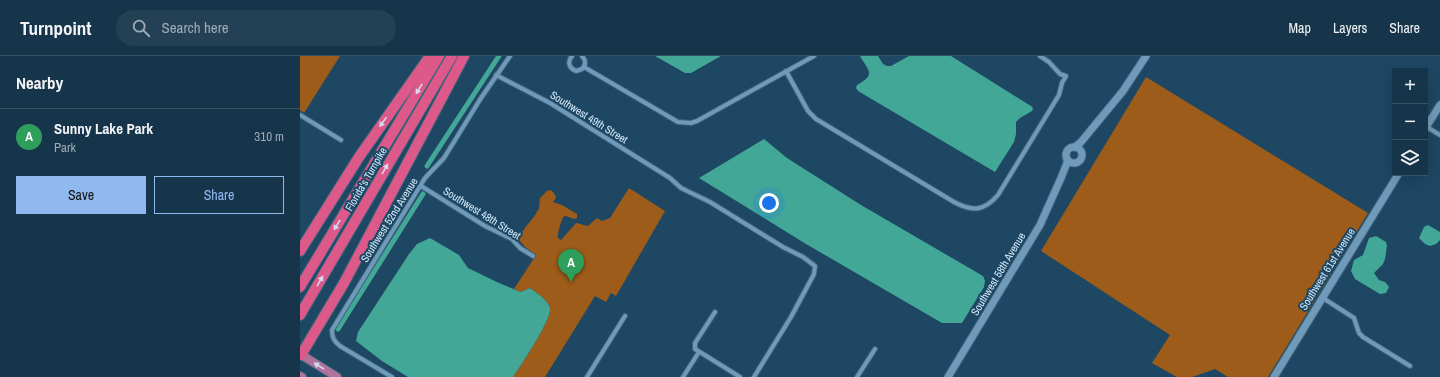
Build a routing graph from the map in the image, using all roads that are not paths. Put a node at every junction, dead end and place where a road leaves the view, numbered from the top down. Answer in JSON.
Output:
{"nodes":[{"id":1,"x":430,"y":56,"type":"edge"},
{"id":2,"x":439,"y":56,"type":"edge"},
{"id":3,"x":452,"y":56,"type":"edge"},
{"id":4,"x":464,"y":56,"type":"edge"},
{"id":5,"x":510,"y":56,"type":"edge"},
{"id":6,"x":582,"y":56,"type":"edge"},
{"id":7,"x":814,"y":56,"type":"edge"},
{"id":8,"x":1040,"y":56,"type":"edge"},
{"id":9,"x":1146,"y":56,"type":"edge"},
{"id":10,"x":569,"y":57,"type":"edge"},
{"id":11,"x":584,"y":67,"type":"junction"},
{"id":12,"x":786,"y":71,"type":"junction"},
{"id":13,"x":496,"y":75,"type":"junction"},
{"id":14,"x":1440,"y":105,"type":"edge"},
{"id":15,"x":300,"y":115,"type":"edge"},
{"id":16,"x":1428,"y":125,"type":"edge"},
{"id":17,"x":1428,"y":129,"type":"edge"},
{"id":18,"x":1090,"y":132,"type":"junction"},
{"id":19,"x":1440,"y":136,"type":"edge"},
{"id":20,"x":340,"y":140,"type":"dead end"},
{"id":21,"x":1075,"y":147,"type":"junction"},
{"id":22,"x":1082,"y":152,"type":"junction"},
{"id":23,"x":1067,"y":159,"type":"junction"},
{"id":24,"x":1076,"y":163,"type":"junction"},
{"id":25,"x":1397,"y":176,"type":"edge"},
{"id":26,"x":1061,"y":178,"type":"junction"},
{"id":27,"x":421,"y":186,"type":"junction"},
{"id":28,"x":300,"y":251,"type":"edge"},
{"id":29,"x":533,"y":256,"type":"dead end"},
{"id":30,"x":300,"y":287,"type":"edge"},
{"id":31,"x":1322,"y":298,"type":"junction"},
{"id":32,"x":715,"y":312,"type":"dead end"},
{"id":33,"x":300,"y":315,"type":"edge"},
{"id":34,"x":625,"y":316,"type":"dead end"},
{"id":35,"x":875,"y":349,"type":"dead end"},
{"id":36,"x":699,"y":352,"type":"junction"},
{"id":37,"x":300,"y":355,"type":"edge"},
{"id":38,"x":1410,"y":366,"type":"dead end"},
{"id":39,"x":337,"y":377,"type":"edge"},
{"id":40,"x":392,"y":377,"type":"edge"},
{"id":41,"x":587,"y":377,"type":"edge"},
{"id":42,"x":683,"y":377,"type":"edge"},
{"id":43,"x":740,"y":377,"type":"edge"},
{"id":44,"x":754,"y":377,"type":"edge"},
{"id":45,"x":857,"y":377,"type":"edge"},
{"id":46,"x":948,"y":377,"type":"edge"},
{"id":47,"x":1274,"y":377,"type":"edge"}],
"edges":[{"from":1,"to":28,"type":"highway","one_way":true},
{"from":2,"to":30,"type":"highway","name":"Florida's Turnpike","one_way":true},
{"from":33,"to":3,"type":"highway","name":"Florida's Turnpike","one_way":true},
{"from":4,"to":37,"type":"highway"},
{"from":5,"to":13,"type":"street","name":"Southwest 52nd Avenue"},
{"from":6,"to":11,"type":"street"},
{"from":7,"to":12,"type":"street"},
{"from":8,"to":12,"type":"street"},
{"from":9,"to":18,"type":"street"},
{"from":10,"to":11,"type":"street"},
{"from":11,"to":12,"type":"street"},
{"from":13,"to":27,"type":"street","name":"Southwest 52nd Avenue"},
{"from":13,"to":44,"type":"street","name":"Southwest 49th Street"},
{"from":14,"to":16,"type":"street"},
{"from":15,"to":20,"type":"street"},
{"from":17,"to":19,"type":"street"},
{"from":18,"to":21,"type":"street"},
{"from":18,"to":22,"type":"street"},
{"from":21,"to":22,"type":"street"},
{"from":21,"to":23,"type":"street"},
{"from":22,"to":24,"type":"street"},
{"from":23,"to":24,"type":"street"},
{"from":23,"to":26,"type":"street","name":"Southwest 58th Avenue"},
{"from":24,"to":26,"type":"street","name":"Southwest 58th Avenue"},
{"from":25,"to":31,"type":"street","name":"Southwest 61st Avenue"},
{"from":26,"to":46,"type":"street","name":"Southwest 58th Avenue"},
{"from":27,"to":29,"type":"street","name":"Southwest 48th Street"},
{"from":27,"to":40,"type":"street","name":"Southwest 52nd Avenue"},
{"from":31,"to":38,"type":"street"},
{"from":31,"to":47,"type":"street","name":"Southwest 61st Avenue"},
{"from":32,"to":36,"type":"street"},
{"from":34,"to":41,"type":"street"},
{"from":35,"to":45,"type":"street"},
{"from":36,"to":42,"type":"street"},
{"from":36,"to":43,"type":"street"},
{"from":39,"to":37,"type":"main road","one_way":true}]}
